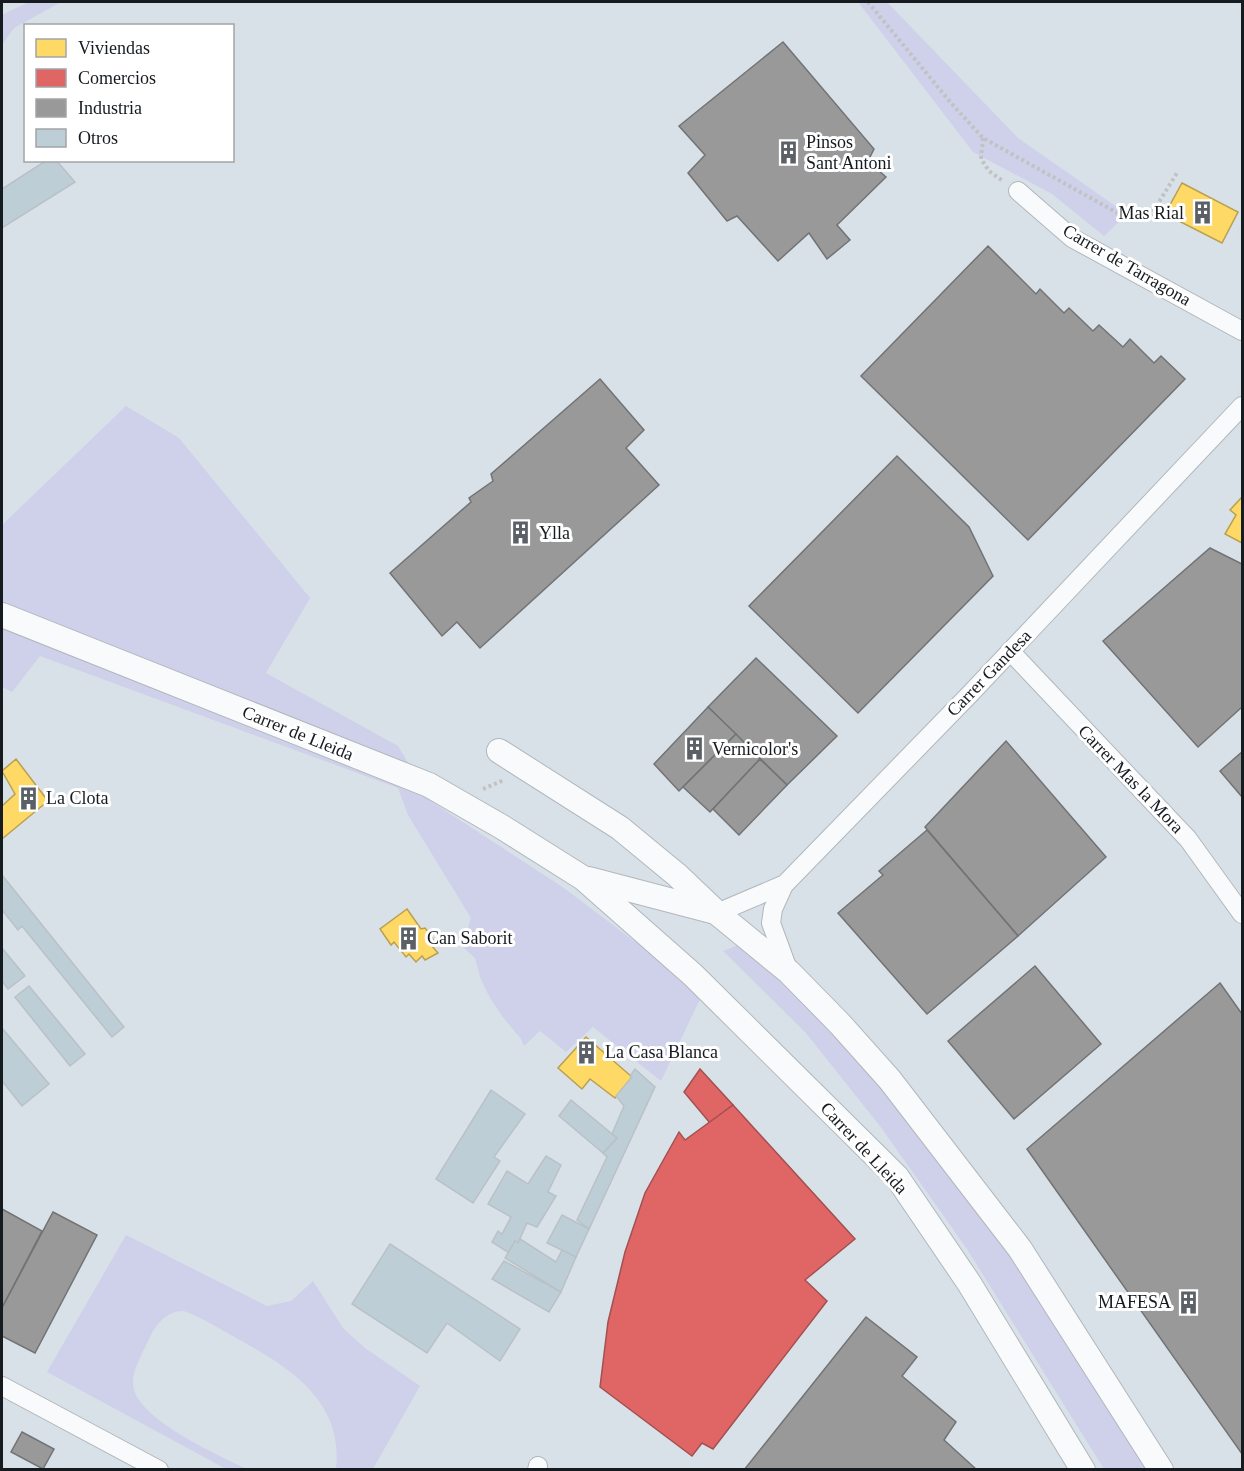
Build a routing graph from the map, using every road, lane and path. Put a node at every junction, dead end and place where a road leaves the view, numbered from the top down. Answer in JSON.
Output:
{"nodes":[{"id":1,"x":868,"y":2,"type":"edge"},
{"id":2,"x":983,"y":138,"type":"junction"},
{"id":3,"x":1177,"y":173,"type":"dead end"},
{"id":4,"x":1017,"y":191,"type":"joint"},
{"id":5,"x":1242,"y":331,"type":"edge"},
{"id":6,"x":1242,"y":406,"type":"edge"},
{"id":7,"x":2,"y":615,"type":"edge"},
{"id":8,"x":1010,"y":651,"type":"junction"},
{"id":9,"x":499,"y":751,"type":"dead end"},
{"id":10,"x":532,"y":773,"type":"junction"},
{"id":11,"x":459,"y":802,"type":"junction"},
{"id":12,"x":583,"y":878,"type":"junction"},
{"id":13,"x":783,"y":887,"type":"junction"},
{"id":14,"x":717,"y":913,"type":"junction"},
{"id":15,"x":1242,"y":914,"type":"edge"},
{"id":16,"x":789,"y":972,"type":"junction"},
{"id":17,"x":2,"y":1386,"type":"edge"},
{"id":18,"x":159,"y":1470,"type":"edge"},
{"id":19,"x":1083,"y":1470,"type":"edge"},
{"id":20,"x":1161,"y":1470,"type":"edge"}],
"edges":[{"from":1,"to":2,"type":"path"},
{"from":2,"to":3,"type":"path"},
{"from":2,"to":4,"type":"path"},
{"from":4,"to":5,"type":"street","name":"Carrer de Tarragona"},
{"from":6,"to":8,"type":"street","name":"Carrer Gandesa"},
{"from":7,"to":11,"type":"street","name":"Carrer de Lleida"},
{"from":8,"to":13,"type":"street","name":"Carrer Gandesa"},
{"from":8,"to":15,"type":"street","name":"Carrer Mas la Mora"},
{"from":9,"to":10,"type":"street","name":"Carrer de Lleida"},
{"from":10,"to":11,"type":"path"},
{"from":10,"to":14,"type":"street","name":"Carrer de Lleida"},
{"from":11,"to":12,"type":"street","name":"Carrer de Lleida"},
{"from":12,"to":14,"type":"street","name":"Carrer de Lleida"},
{"from":12,"to":19,"type":"street","name":"Carrer de Lleida"},
{"from":13,"to":14,"type":"street","name":"Carrer Gandesa"},
{"from":13,"to":16,"type":"street"},
{"from":14,"to":16,"type":"street","name":"Carrer de Lleida"},
{"from":16,"to":20,"type":"street","name":"Carrer de Lleida"},
{"from":17,"to":18,"type":"street"}]}
